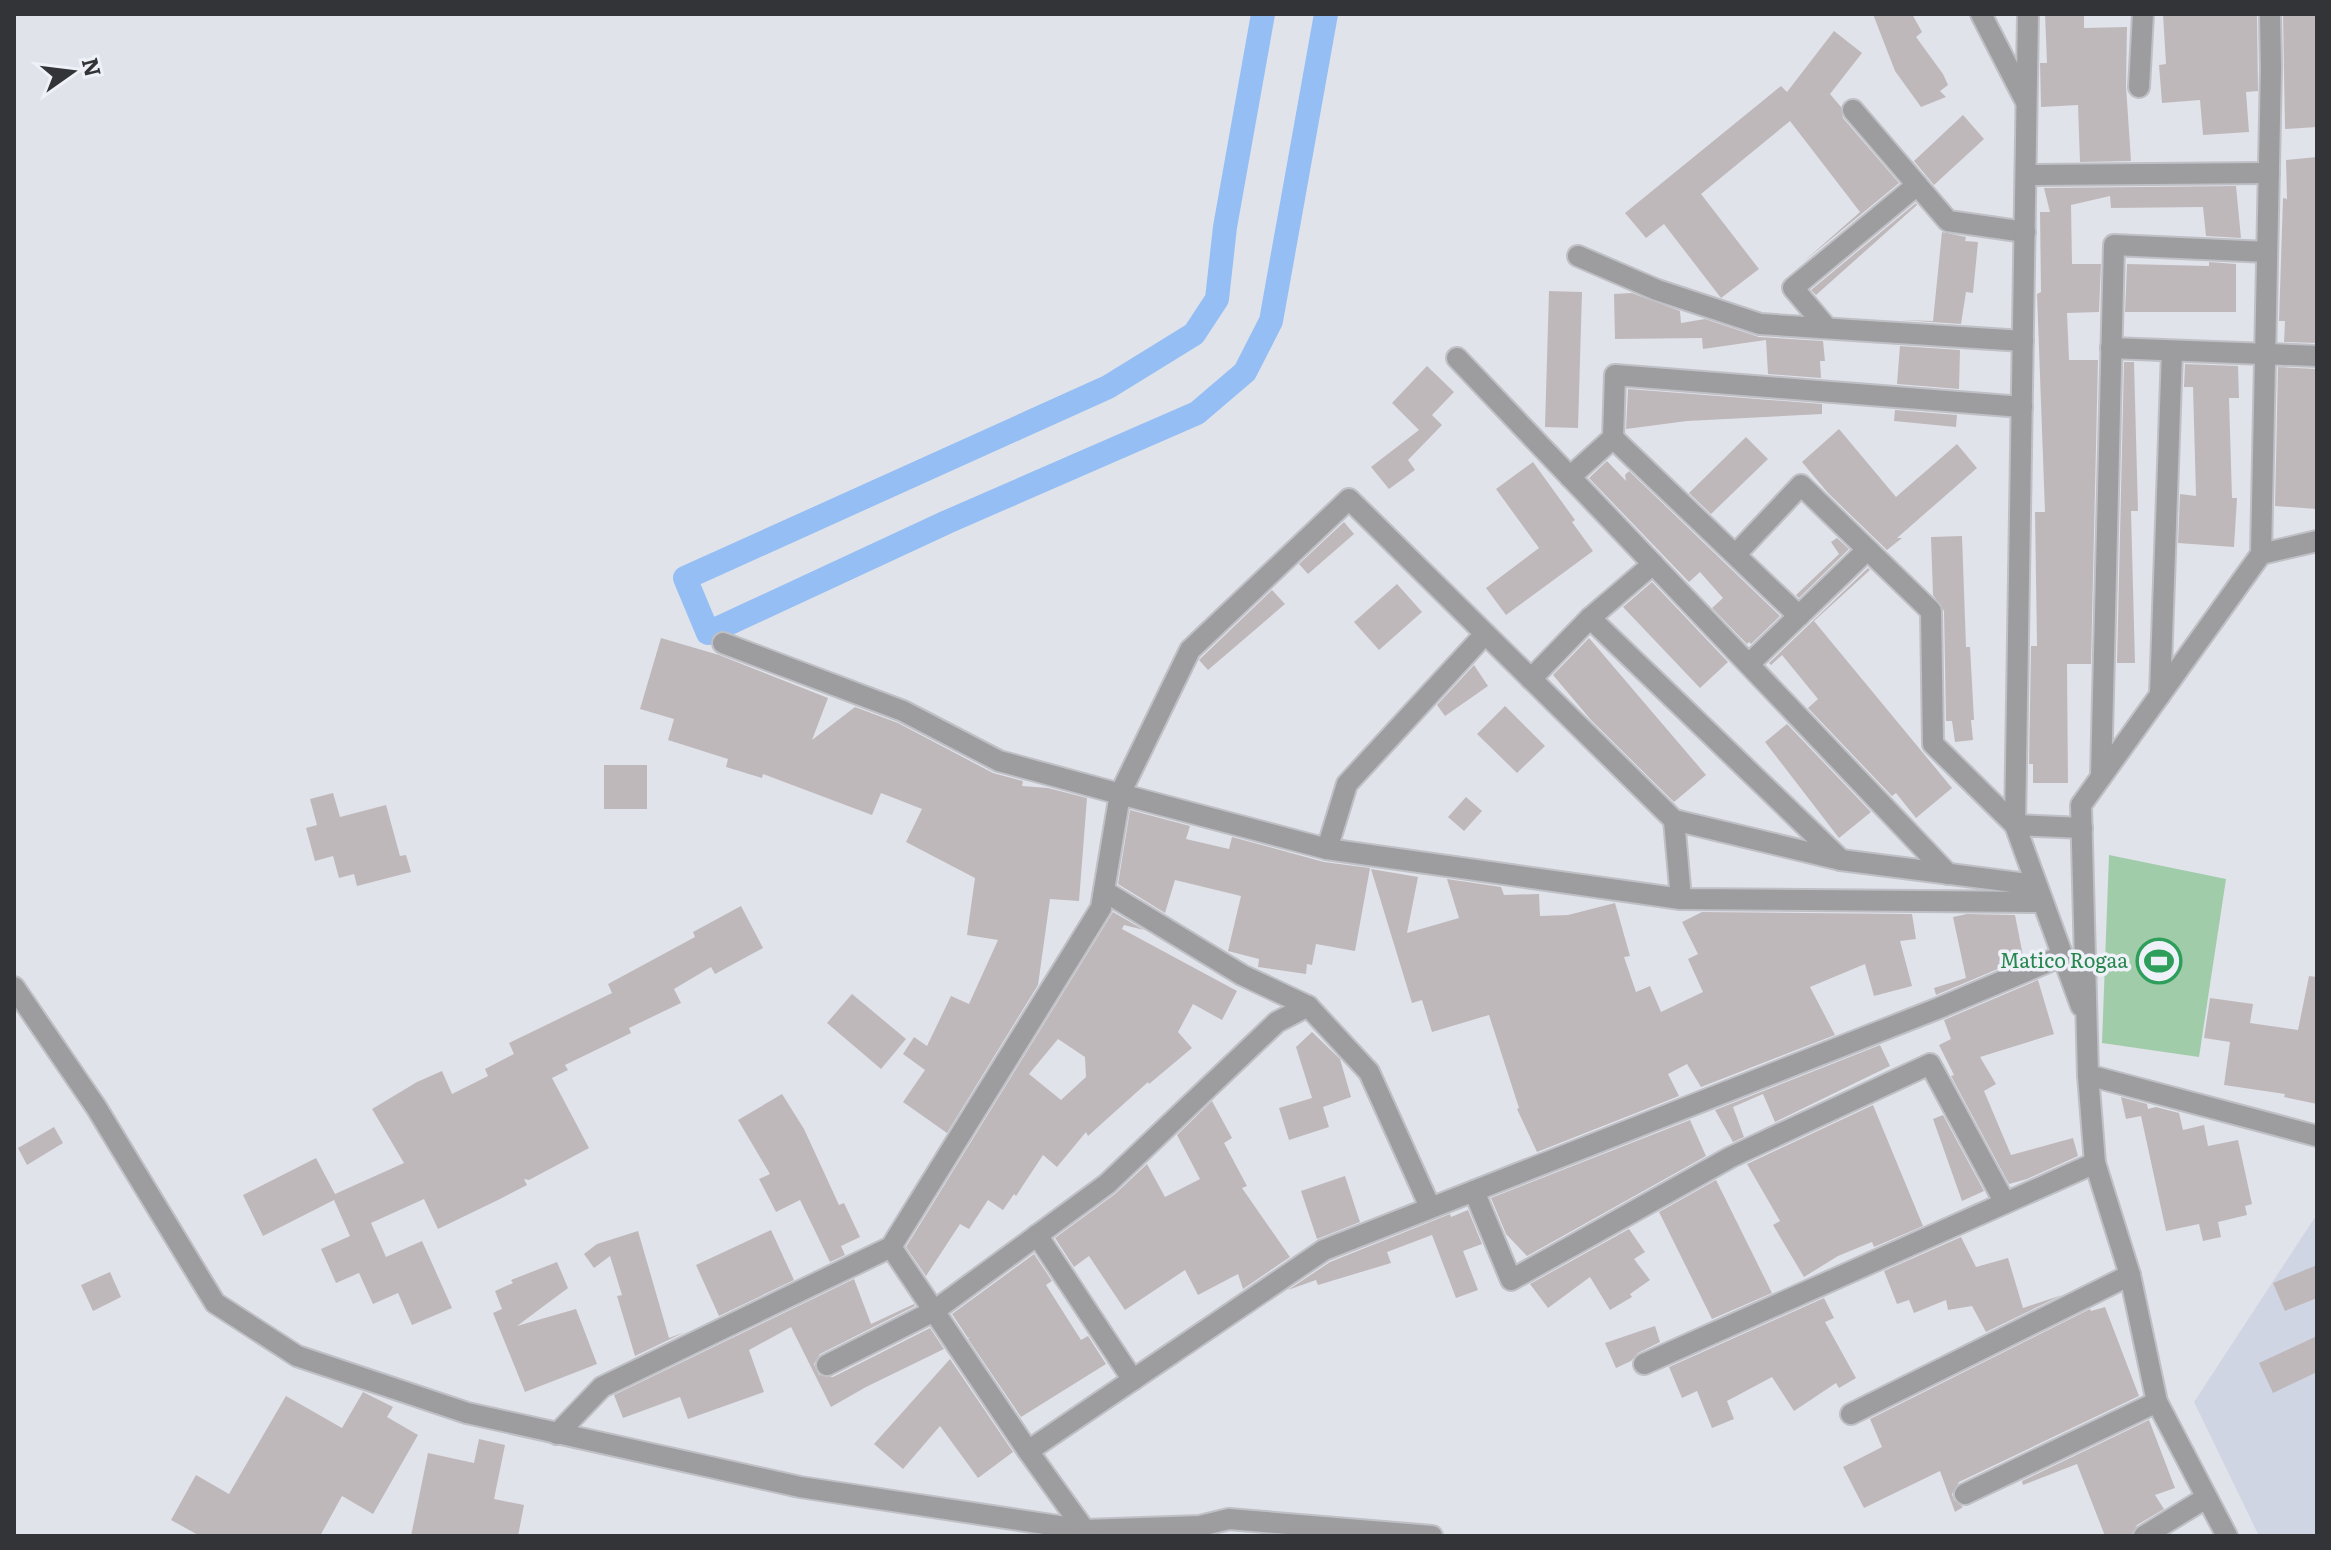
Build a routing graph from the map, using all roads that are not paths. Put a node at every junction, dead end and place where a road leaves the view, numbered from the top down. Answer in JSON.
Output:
{"nodes":[{"id":1,"x":1981,"y":14,"type":"edge"},
{"id":2,"x":2028,"y":14,"type":"edge"},
{"id":3,"x":2143,"y":14,"type":"edge"},
{"id":4,"x":2270,"y":14,"type":"edge"},
{"id":5,"x":2139,"y":87,"type":"dead end"},
{"id":6,"x":2027,"y":104,"type":"junction"},
{"id":7,"x":1853,"y":110,"type":"dead end"},
{"id":8,"x":2269,"y":173,"type":"junction"},
{"id":9,"x":2026,"y":175,"type":"junction"},
{"id":10,"x":1917,"y":185,"type":"junction"},
{"id":11,"x":2025,"y":232,"type":"junction"},
{"id":12,"x":2267,"y":252,"type":"junction"},
{"id":13,"x":1578,"y":256,"type":"dead end"},
{"id":14,"x":1827,"y":328,"type":"junction"},
{"id":15,"x":2023,"y":341,"type":"junction"},
{"id":16,"x":2111,"y":348,"type":"junction"},
{"id":17,"x":2172,"y":351,"type":"junction"},
{"id":18,"x":2265,"y":356,"type":"junction"},
{"id":19,"x":2317,"y":356,"type":"edge"},
{"id":20,"x":1457,"y":358,"type":"dead end"},
{"id":21,"x":2022,"y":407,"type":"junction"},
{"id":22,"x":1613,"y":438,"type":"junction"},
{"id":23,"x":1570,"y":477,"type":"junction"},
{"id":24,"x":2317,"y":541,"type":"edge"},
{"id":25,"x":1867,"y":550,"type":"junction"},
{"id":26,"x":1736,"y":554,"type":"junction"},
{"id":27,"x":2261,"y":554,"type":"junction"},
{"id":28,"x":1653,"y":564,"type":"junction"},
{"id":29,"x":1799,"y":616,"type":"junction"},
{"id":30,"x":1590,"y":618,"type":"junction"},
{"id":31,"x":1485,"y":634,"type":"junction"},
{"id":32,"x":723,"y":643,"type":"dead end"},
{"id":33,"x":1749,"y":664,"type":"junction"},
{"id":34,"x":1531,"y":679,"type":"junction"},
{"id":35,"x":2160,"y":695,"type":"junction"},
{"id":36,"x":2101,"y":777,"type":"junction"},
{"id":37,"x":1120,"y":794,"type":"junction"},
{"id":38,"x":1674,"y":820,"type":"junction"},
{"id":39,"x":2015,"y":825,"type":"junction"},
{"id":40,"x":2082,"y":828,"type":"junction"},
{"id":41,"x":1327,"y":849,"type":"junction"},
{"id":42,"x":1841,"y":860,"type":"junction"},
{"id":43,"x":1948,"y":874,"type":"junction"},
{"id":44,"x":1104,"y":891,"type":"junction"},
{"id":45,"x":2039,"y":893,"type":"junction"},
{"id":46,"x":1681,"y":899,"type":"junction"},
{"id":47,"x":2062,"y":956,"type":"junction"},
{"id":48,"x":14,"y":987,"type":"edge"},
{"id":49,"x":1308,"y":1006,"type":"junction"},
{"id":50,"x":2086,"y":1021,"type":"junction"},
{"id":51,"x":2088,"y":1075,"type":"junction"},
{"id":52,"x":2317,"y":1136,"type":"edge"},
{"id":53,"x":2095,"y":1163,"type":"junction"},
{"id":54,"x":1474,"y":1191,"type":"junction"},
{"id":55,"x":2005,"y":1203,"type":"junction"},
{"id":56,"x":1430,"y":1207,"type":"junction"},
{"id":57,"x":1037,"y":1235,"type":"junction"},
{"id":58,"x":891,"y":1247,"type":"junction"},
{"id":59,"x":2130,"y":1275,"type":"junction"},
{"id":60,"x":934,"y":1311,"type":"junction"},
{"id":61,"x":1644,"y":1364,"type":"dead end"},
{"id":62,"x":827,"y":1365,"type":"dead end"},
{"id":63,"x":1133,"y":1380,"type":"junction"},
{"id":64,"x":2157,"y":1402,"type":"junction"},
{"id":65,"x":1851,"y":1414,"type":"dead end"},
{"id":66,"x":557,"y":1434,"type":"junction"},
{"id":67,"x":1028,"y":1451,"type":"junction"},
{"id":68,"x":1965,"y":1494,"type":"dead end"},
{"id":69,"x":2206,"y":1498,"type":"junction"},
{"id":70,"x":1199,"y":1531,"type":"edge"},
{"id":71,"x":1322,"y":1532,"type":"edge"},
{"id":72,"x":1087,"y":1533,"type":"edge"},
{"id":73,"x":1432,"y":1536,"type":"edge"},
{"id":74,"x":2144,"y":1536,"type":"edge"},
{"id":75,"x":2227,"y":1536,"type":"edge"}],
"edges":[{"from":1,"to":6,"type":"street"},
{"from":2,"to":6,"type":"street"},
{"from":3,"to":5,"type":"street"},
{"from":4,"to":8,"type":"street"},
{"from":6,"to":9,"type":"street"},
{"from":7,"to":10,"type":"street"},
{"from":8,"to":9,"type":"street"},
{"from":8,"to":12,"type":"street"},
{"from":9,"to":11,"type":"street"},
{"from":10,"to":11,"type":"street"},
{"from":10,"to":14,"type":"street"},
{"from":11,"to":15,"type":"street"},
{"from":12,"to":16,"type":"street"},
{"from":12,"to":18,"type":"street"},
{"from":13,"to":14,"type":"street"},
{"from":14,"to":15,"type":"street"},
{"from":15,"to":21,"type":"street"},
{"from":16,"to":17,"type":"street"},
{"from":16,"to":36,"type":"street"},
{"from":17,"to":18,"type":"street"},
{"from":17,"to":35,"type":"street"},
{"from":18,"to":19,"type":"street"},
{"from":18,"to":27,"type":"street"},
{"from":20,"to":23,"type":"street"},
{"from":21,"to":22,"type":"street"},
{"from":21,"to":39,"type":"street"},
{"from":22,"to":23,"type":"street"},
{"from":22,"to":26,"type":"street"},
{"from":23,"to":28,"type":"street"},
{"from":24,"to":27,"type":"street"},
{"from":25,"to":26,"type":"street"},
{"from":25,"to":29,"type":"street"},
{"from":25,"to":39,"type":"street"},
{"from":26,"to":29,"type":"street"},
{"from":27,"to":35,"type":"street"},
{"from":28,"to":30,"type":"street"},
{"from":28,"to":33,"type":"street"},
{"from":29,"to":33,"type":"street"},
{"from":30,"to":34,"type":"street"},
{"from":30,"to":42,"type":"street"},
{"from":31,"to":34,"type":"street"},
{"from":31,"to":37,"type":"street"},
{"from":31,"to":41,"type":"street"},
{"from":32,"to":37,"type":"street"},
{"from":33,"to":43,"type":"street"},
{"from":34,"to":38,"type":"street"},
{"from":35,"to":36,"type":"street"},
{"from":36,"to":40,"type":"street"},
{"from":37,"to":41,"type":"street"},
{"from":37,"to":44,"type":"street"},
{"from":38,"to":42,"type":"street"},
{"from":38,"to":46,"type":"street"},
{"from":39,"to":40,"type":"street"},
{"from":39,"to":45,"type":"street"},
{"from":40,"to":50,"type":"street"},
{"from":41,"to":46,"type":"street"},
{"from":42,"to":43,"type":"street"},
{"from":43,"to":45,"type":"street"},
{"from":44,"to":49,"type":"street"},
{"from":44,"to":58,"type":"street"},
{"from":45,"to":46,"type":"street"},
{"from":45,"to":47,"type":"street"},
{"from":47,"to":50,"type":"street"},
{"from":47,"to":54,"type":"street"},
{"from":48,"to":66,"type":"street"},
{"from":49,"to":56,"type":"street"},
{"from":49,"to":57,"type":"street"},
{"from":50,"to":51,"type":"street"},
{"from":51,"to":52,"type":"street"},
{"from":51,"to":53,"type":"street"},
{"from":53,"to":55,"type":"street"},
{"from":53,"to":59,"type":"street"},
{"from":54,"to":55,"type":"street"},
{"from":54,"to":56,"type":"street"},
{"from":55,"to":61,"type":"street"},
{"from":56,"to":63,"type":"street"},
{"from":57,"to":60,"type":"street"},
{"from":57,"to":63,"type":"street"},
{"from":58,"to":60,"type":"street"},
{"from":58,"to":66,"type":"street"},
{"from":59,"to":64,"type":"street"},
{"from":59,"to":65,"type":"street"},
{"from":60,"to":62,"type":"street"},
{"from":60,"to":67,"type":"street"},
{"from":63,"to":67,"type":"street"},
{"from":64,"to":68,"type":"street"},
{"from":64,"to":69,"type":"street"},
{"from":66,"to":72,"type":"street"},
{"from":67,"to":72,"type":"street"},
{"from":69,"to":74,"type":"street"},
{"from":69,"to":75,"type":"street"},
{"from":70,"to":71,"type":"street"},
{"from":70,"to":72,"type":"street"},
{"from":71,"to":73,"type":"street"}]}
